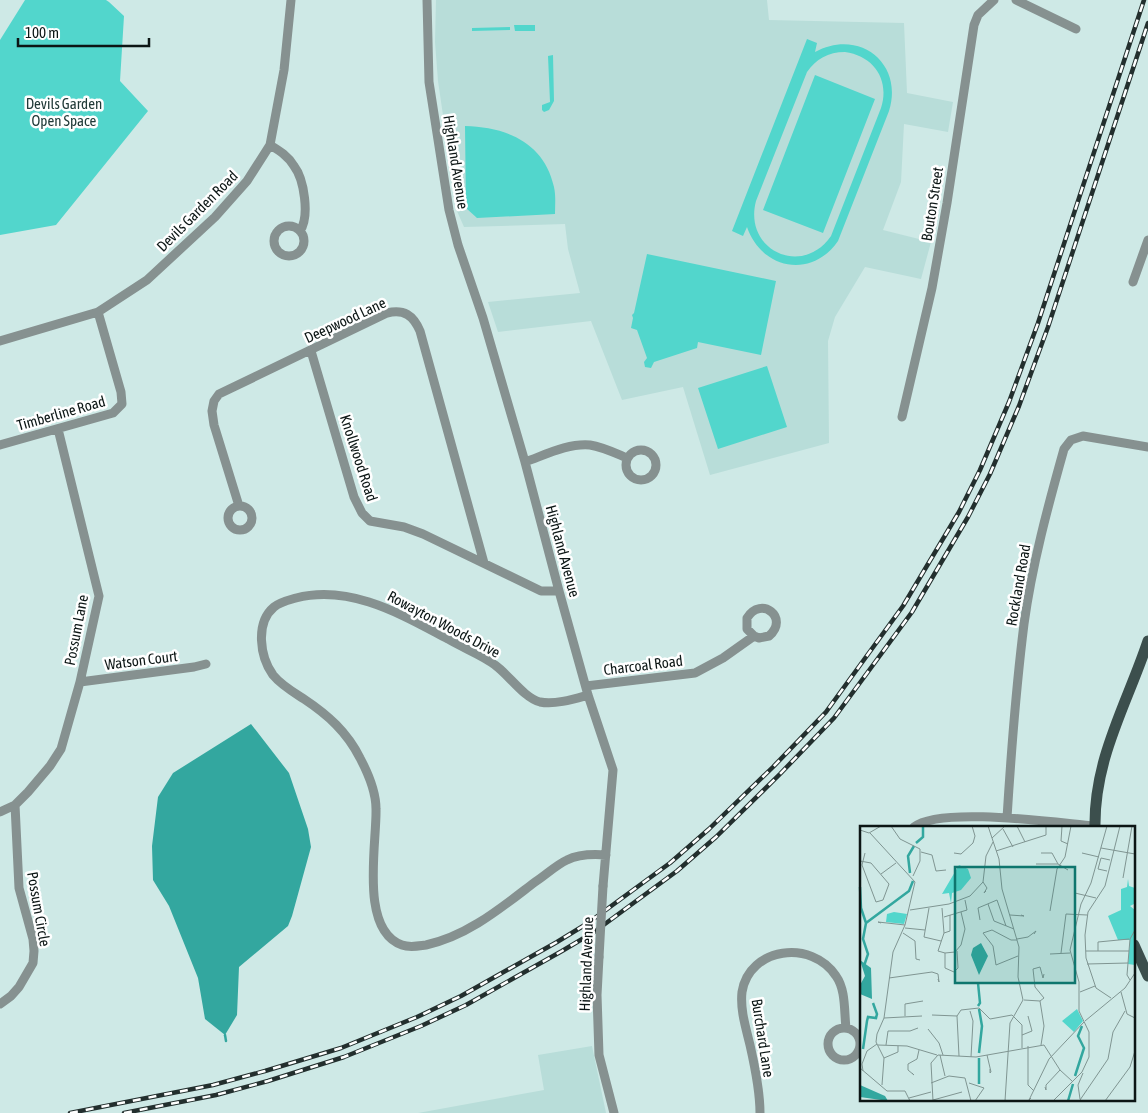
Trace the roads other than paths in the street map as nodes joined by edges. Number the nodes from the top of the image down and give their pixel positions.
1 (291, 0) edge
2 (427, 0) edge
3 (994, 0) edge
4 (1016, 0) edge
5 (1076, 30) dead end
6 (270, 145) junction
7 (300, 231) dead end
8 (1147, 246) edge
9 (1133, 282) dead end
10 (98, 312) junction
11 (0, 341) edge
12 (310, 351) junction
13 (902, 417) dead end
14 (58, 429) junction
15 (0, 445) edge
16 (1148, 447) edge
17 (627, 458) dead end
18 (525, 462) junction
19 (240, 506) dead end
20 (484, 563) junction
21 (559, 591) junction
22 (754, 636) dead end
23 (1148, 641) edge
24 (206, 664) dead end
25 (80, 682) junction
26 (587, 691) junction
27 (14, 805) junction
28 (0, 812) edge
29 (1007, 818) junction
30 (915, 826) edge
31 (1094, 826) edge
32 (606, 855) junction
33 (1136, 949) edge
34 (1148, 976) edge
35 (0, 1004) edge
36 (846, 1028) dead end
37 (614, 1113) edge
38 (760, 1113) edge

1 - 6 street, Devils Garden Road
2 - 18 street, Highland Avenue
3 - 13 street, Bouton Street
4 - 5 street
6 - 7 street
6 - 10 street, Devils Garden Road
8 - 9 street
10 - 11 street, Devils Garden Road
10 - 14 street, Timberline Road
12 - 19 street, Deepwood Lane
12 - 20 street, Knollwood Road
12 - 20 street, Deepwood Lane
14 - 15 street, Timberline Road
14 - 25 street, Possum Lane
16 - 29 street, Rockland Road
17 - 18 street
18 - 21 street, Highland Avenue
20 - 21 street, Knollwood Road
21 - 26 street, Highland Avenue
22 - 26 street, Charcoal Road
23 - 31 main road
24 - 25 street, Watson Court
25 - 27 street, Possum Lane
26 - 32 street, Highland Avenue
26 - 32 street, Rowayton Woods Drive
27 - 28 street, Possum Lane
27 - 35 street, Possum Circle
29 - 30 street
29 - 31 street
32 - 37 street, Highland Avenue, bridge
33 - 34 main road
36 - 38 street, Burchard Lane

